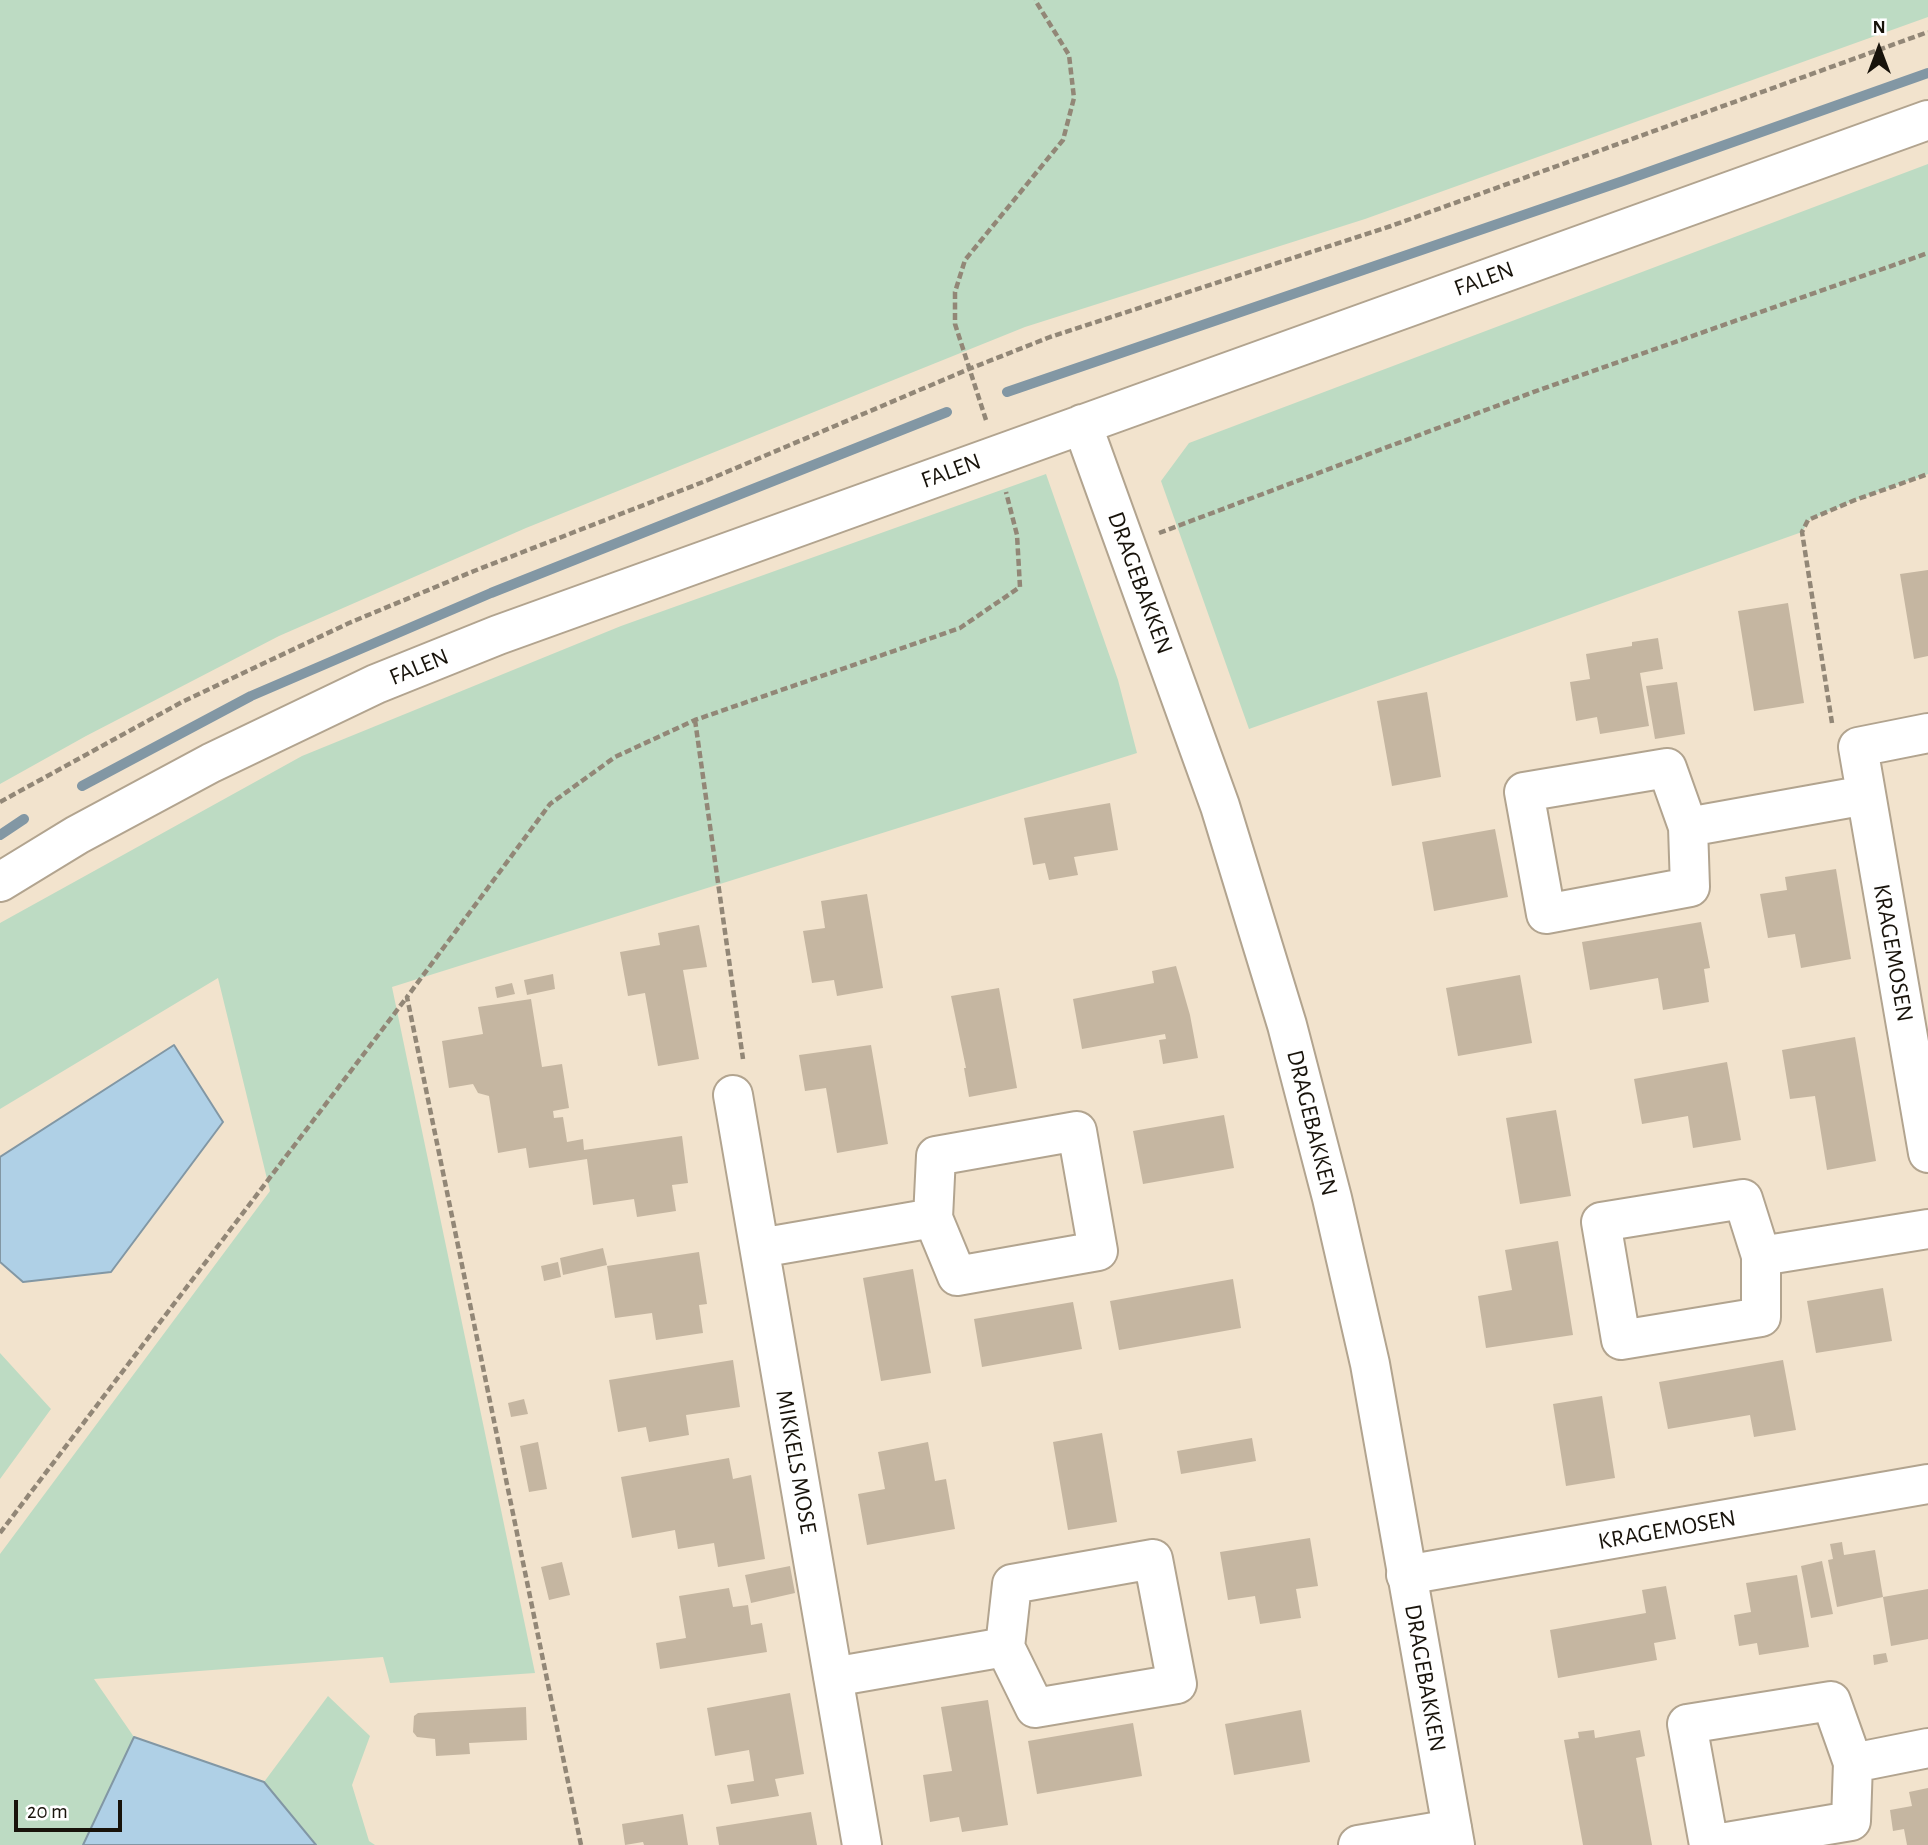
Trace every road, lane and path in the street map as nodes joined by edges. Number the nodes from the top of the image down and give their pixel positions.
1 (1035, 0) edge
2 (1928, 32) edge
3 (1928, 120) edge
4 (1928, 253) edge
5 (970, 369) junction
6 (1082, 424) junction
7 (997, 455) junction
8 (1928, 474) edge
9 (1127, 546) junction
10 (695, 720) junction
11 (1928, 733) edge
12 (1858, 747) junction
13 (1866, 795) junction
14 (0, 802) edge
15 (1688, 827) junction
16 (0, 882) edge
17 (407, 997) junction
18 (733, 1095) joint
19 (1928, 1153) edge
20 (933, 1218) junction
21 (1928, 1229) edge
22 (760, 1248) junction
23 (1761, 1256) junction
24 (1928, 1485) edge
25 (0, 1533) edge
26 (1406, 1575) junction
27 (1005, 1647) junction
28 (833, 1676) junction
29 (1928, 1748) edge
30 (1853, 1763) junction
31 (1454, 1837) edge
32 (581, 1845) edge
33 (862, 1845) edge
34 (1358, 1845) edge
35 (1709, 1845) edge

1 - 5 path
2 - 5 path
3 - 6 street, FALEN
4 - 9 path
5 - 7 path
5 - 14 path
6 - 7 street, FALEN
6 - 9 street, DRAGEBAKKEN
7 - 10 path
7 - 16 street, FALEN
8 - 12 path
9 - 26 street, DRAGEBAKKEN
10 - 17 path
10 - 18 path
11 - 12 street
12 - 13 street, KRAGEMOSEN
13 - 15 street
13 - 19 street, KRAGEMOSEN
15 - 15 street
17 - 25 path
17 - 32 path
18 - 22 street, MIKKELS MOSE
20 - 20 street
20 - 22 street
21 - 23 street
22 - 28 street, MIKKELS MOSE
23 - 23 street
24 - 26 street, KRAGEMOSEN
26 - 31 street, DRAGEBAKKEN
27 - 27 street
27 - 28 street
28 - 33 street, MIKKELS MOSE
29 - 30 street
30 - 35 street
30 - 35 street
31 - 34 street

